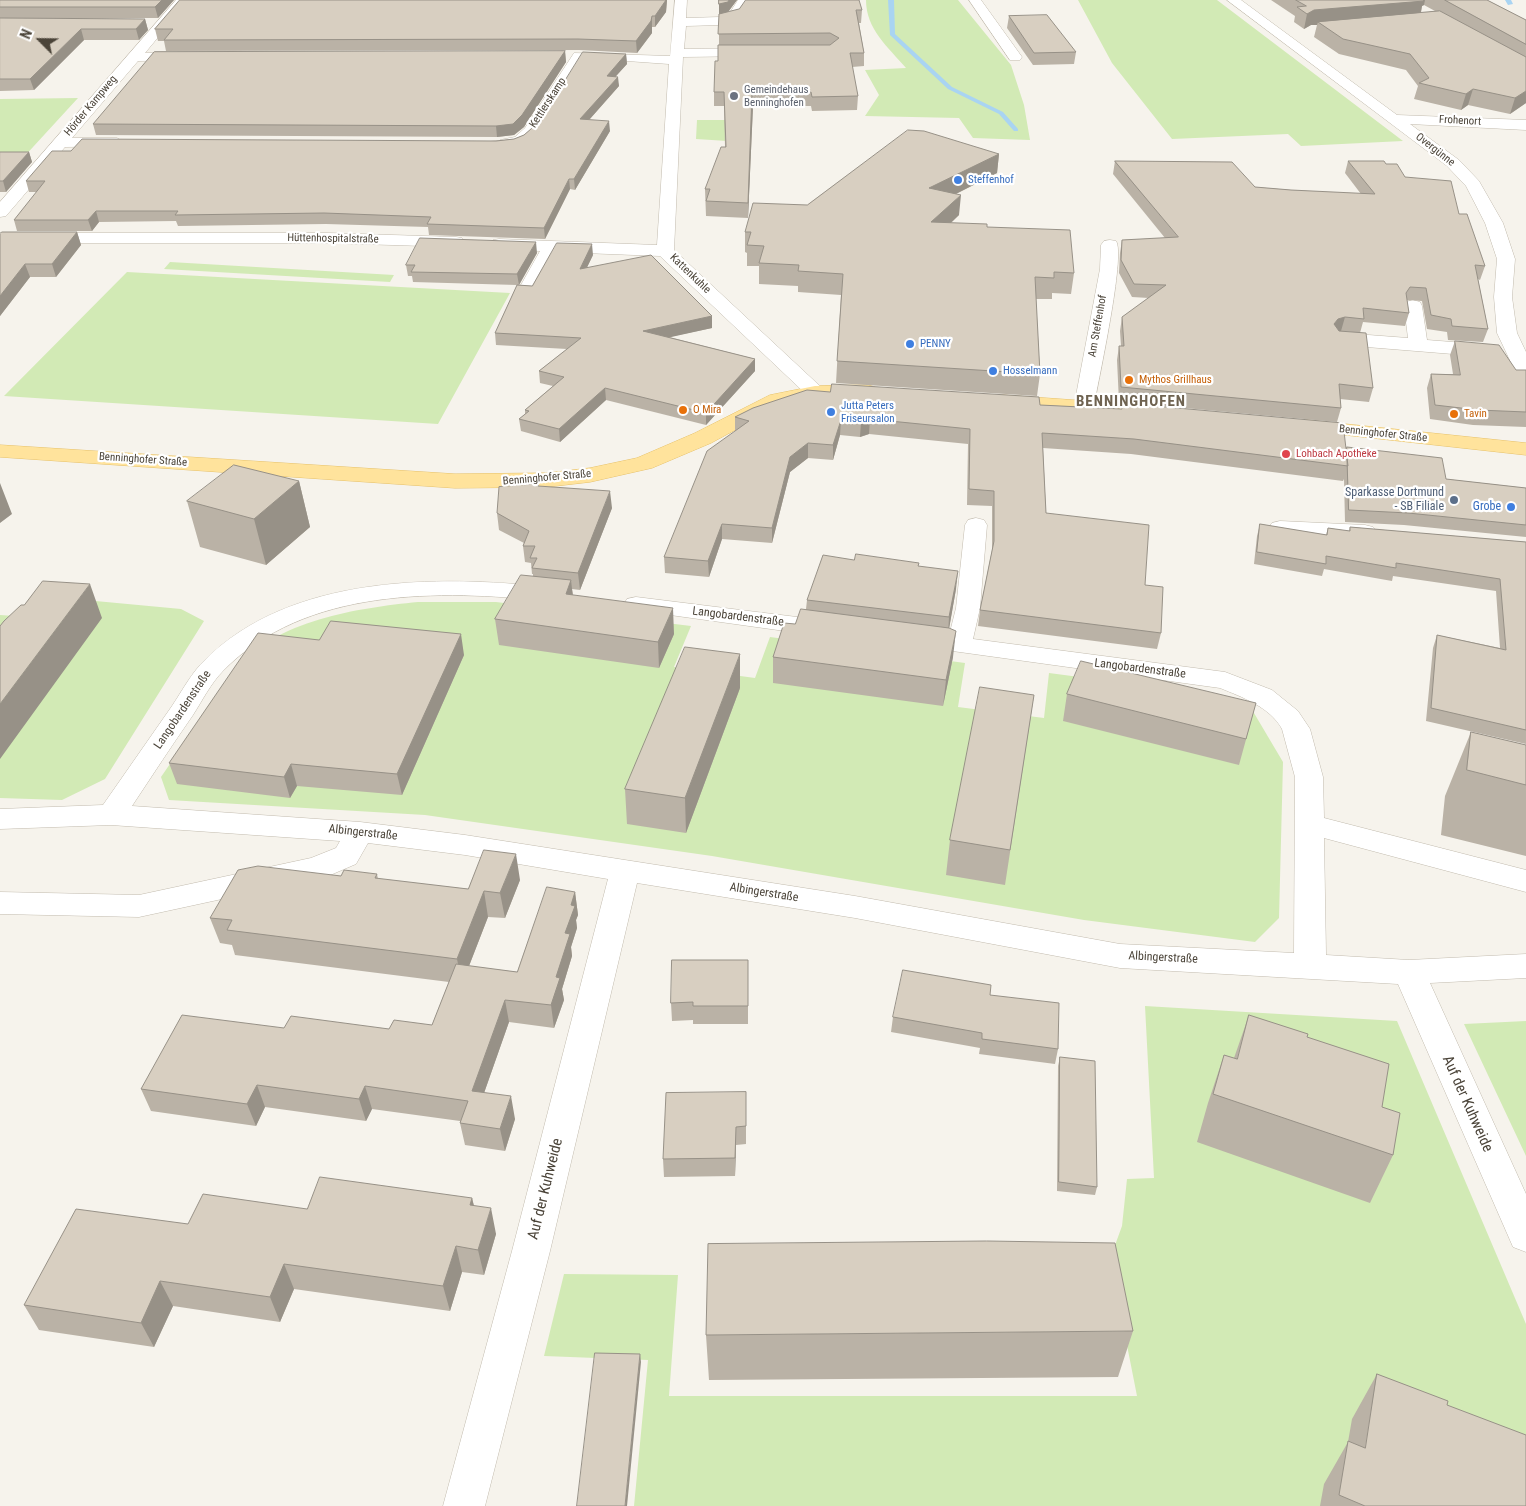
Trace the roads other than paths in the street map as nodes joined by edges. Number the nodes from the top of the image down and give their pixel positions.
1 (183, 0) edge
2 (681, 0) edge
3 (975, 0) edge
4 (1233, 0) edge
5 (742, 3) edge
6 (760, 6) edge
7 (679, 22) junction
8 (143, 24) edge
9 (162, 24) junction
10 (770, 52) edge
11 (560, 56) edge
12 (579, 56) junction
13 (676, 56) junction
14 (133, 57) junction
15 (203, 57) edge
16 (1015, 57) dead end
17 (1395, 119) junction
18 (1526, 125) edge
19 (61, 142) junction
20 (130, 143) edge
21 (487, 144) edge
22 (0, 212) edge
23 (0, 238) edge
24 (1110, 245) dead end
25 (552, 246) junction
26 (665, 251) junction
27 (526, 292) edge
28 (1413, 306) dead end
29 (1342, 339) edge
30 (1418, 345) junction
31 (1516, 353) junction
32 (1526, 373) edge
33 (815, 392) junction
34 (888, 392) edge
35 (987, 399) edge
36 (1084, 406) junction
37 (1180, 414) edge
38 (1286, 424) edge
39 (1526, 449) edge
40 (0, 451) edge
41 (976, 525) dead end
42 (1280, 528) edge
43 (1384, 533) edge
44 (575, 597) edge
45 (612, 601) edge
46 (848, 631) edge
47 (894, 637) edge
48 (959, 646) junction
49 (111, 815) junction
50 (0, 819) edge
51 (1309, 824) junction
52 (360, 832) junction
53 (625, 872) junction
54 (1526, 881) edge
55 (0, 902) edge
56 (1310, 966) junction
57 (1526, 966) edge
58 (1409, 972) junction
59 (1526, 1235) edge
60 (464, 1506) edge

1 - 9 street, Hörder Kampweg
2 - 7 street, Kattenkuhle
3 - 16 street
4 - 17 street, Overgünne
5 - 6 street
5 - 7 street
7 - 13 street, Kattenkuhle
8 - 9 street
9 - 14 street, Hörder Kampweg
10 - 13 street
11 - 12 street
12 - 13 street
12 - 21 street, Kettlerskamp
13 - 26 street, Kattenkuhle
14 - 15 street
14 - 19 street, Hörder Kampweg
17 - 18 street, Frohenort
17 - 31 street, Overgünne
19 - 20 street
19 - 22 street, Hörder Kampweg
23 - 25 street, Hüttenhospitalstraße
24 - 36 street, Am Steffenhof
25 - 26 street, Hüttenhospitalstraße
25 - 27 street
26 - 33 street, Kattenkuhle
28 - 30 street
29 - 30 street
30 - 31 street
31 - 32 street, Overgünne
33 - 34 main road, Benninghofer Straße
33 - 40 main road, Benninghofer Straße
35 - 36 main road
36 - 37 main road
38 - 39 main road, Benninghofer Straße
41 - 48 street
42 - 43 street
44 - 49 street, Langobardenstraße
45 - 46 street, Langobardenstraße
47 - 48 street, Langobardenstraße
48 - 51 street, Langobardenstraße
49 - 50 street, Albingerstraße
49 - 52 street, Albingerstraße
51 - 54 street
51 - 56 street, Langobardenstraße
52 - 53 street, Albingerstraße
52 - 55 street
53 - 56 street, Albingerstraße
53 - 60 street, Auf der Kuhweide
56 - 58 street, Albingerstraße
57 - 58 street, Albingerstraße
58 - 59 street, Auf der Kuhweide

